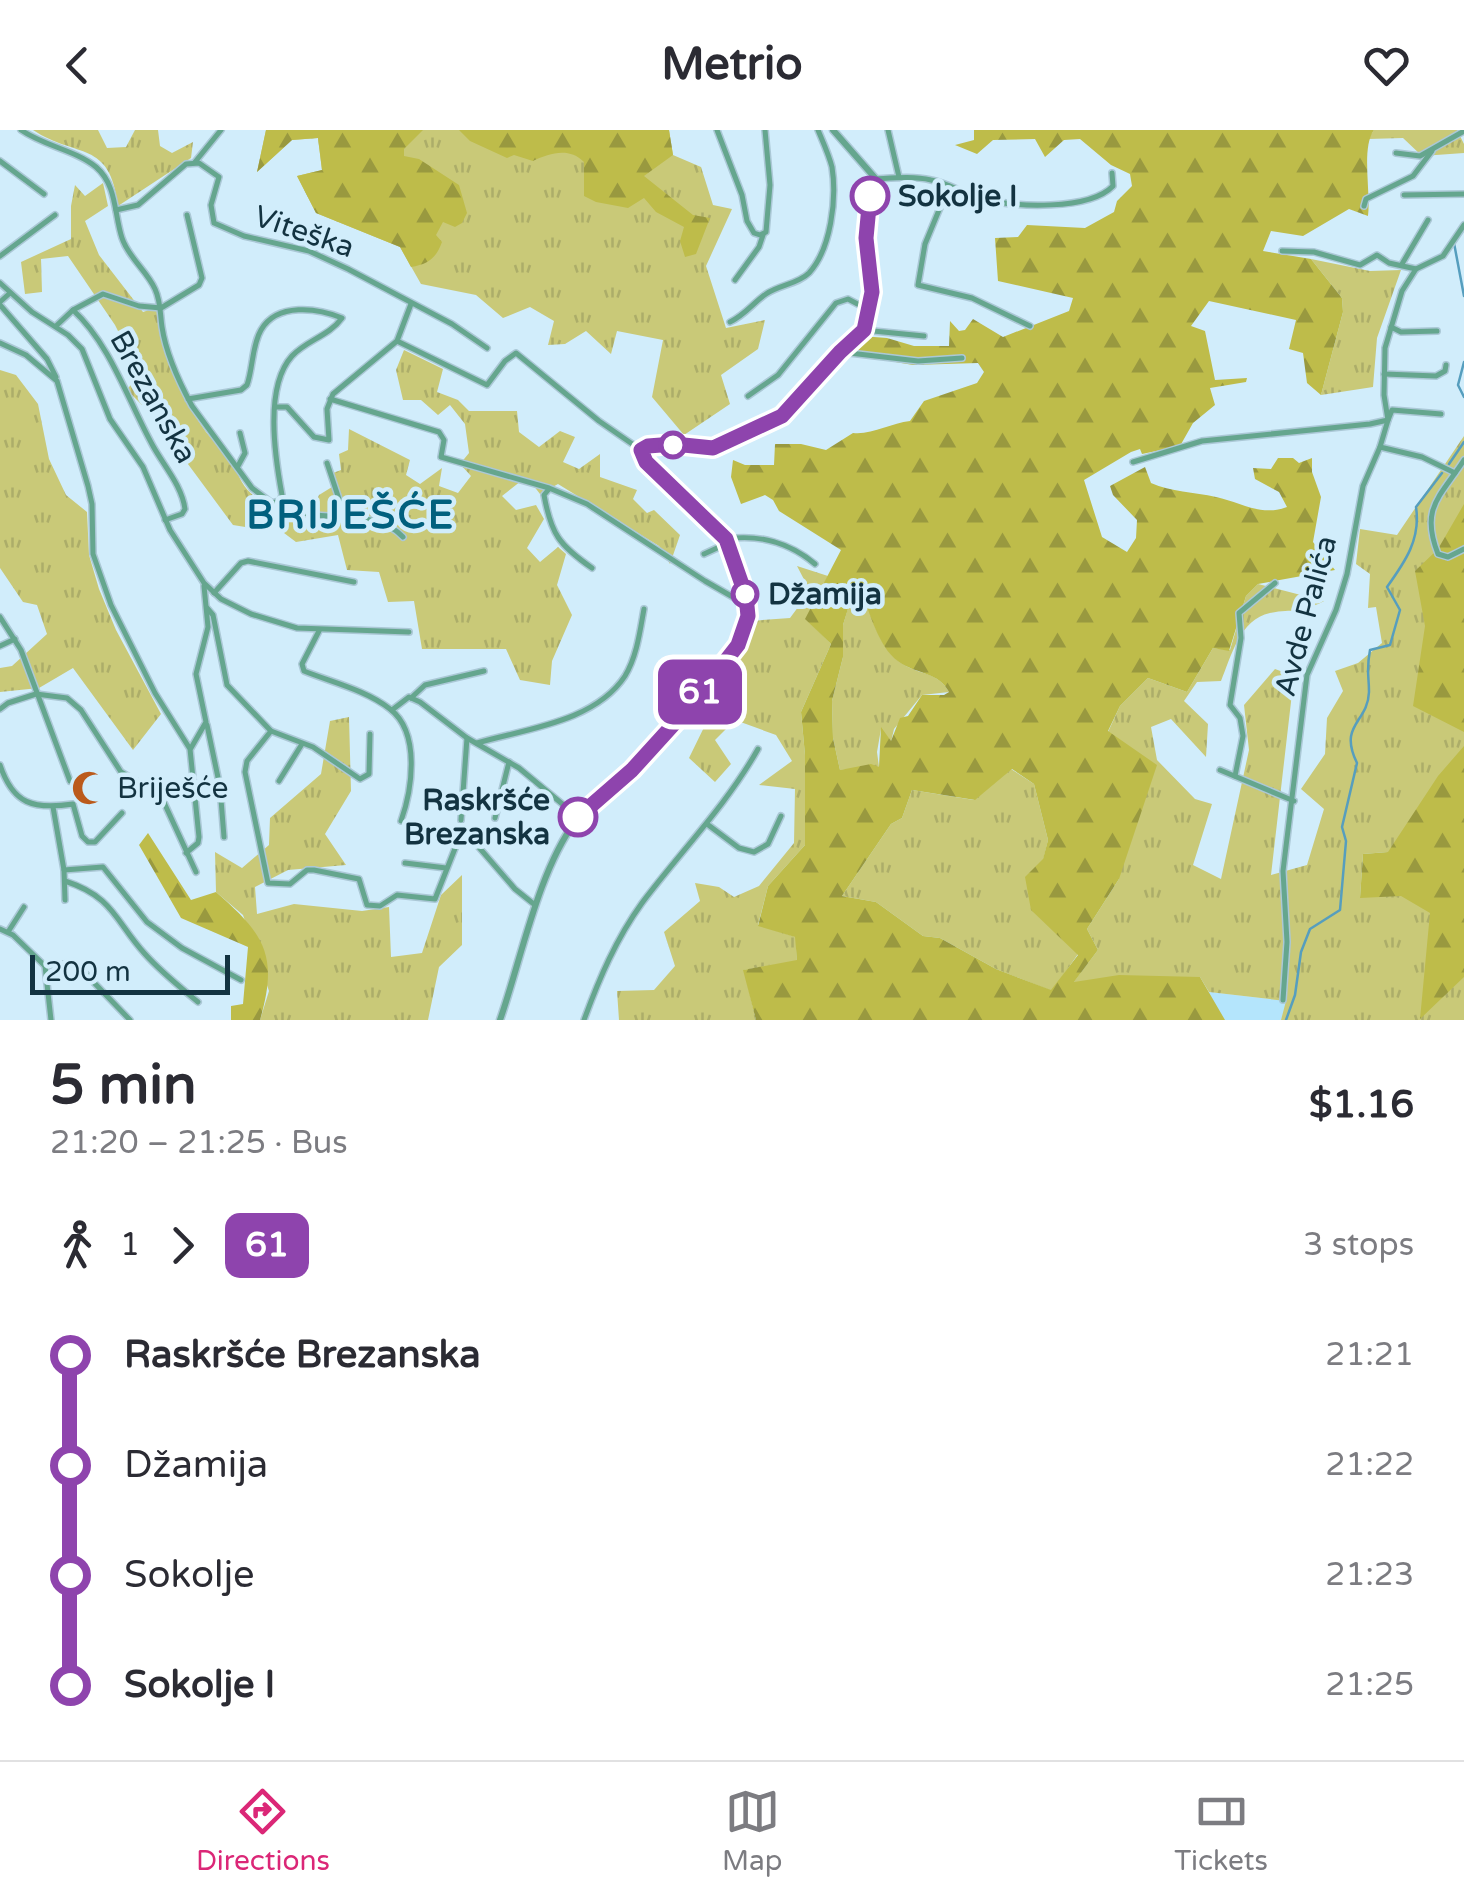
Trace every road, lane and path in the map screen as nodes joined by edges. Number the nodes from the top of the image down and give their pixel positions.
1 (21, 130) edge
2 (222, 130) edge
3 (717, 130) edge
4 (765, 130) edge
5 (818, 130) edge
6 (833, 130) edge
7 (888, 130) edge
8 (1464, 131) edge
9 (1432, 150) junction
10 (1396, 153) dead end
11 (0, 160) edge
12 (194, 162) junction
13 (1112, 173) dead end
14 (898, 178) junction
15 (876, 179) junction
16 (949, 186) junction
17 (44, 194) dead end
18 (1464, 194) edge
19 (1404, 195) dead end
20 (1364, 206) dead end
21 (116, 210) junction
22 (187, 215) dead end
23 (55, 216) dead end
24 (1428, 220) dead end
25 (1463, 231) edge
26 (763, 235) junction
27 (0, 242) edge
28 (8, 250) junction
29 (1282, 250) dead end
30 (0, 256) edge
31 (1402, 264) junction
32 (1416, 269) junction
33 (735, 280) dead end
34 (0, 284) edge
35 (10, 292) junction
36 (0, 304) edge
37 (412, 304) junction
38 (161, 308) junction
39 (72, 310) junction
40 (870, 311) junction
41 (730, 322) dead end
42 (56, 326) junction
43 (1030, 326) dead end
44 (1391, 326) junction
45 (864, 330) junction
46 (1437, 331) dead end
47 (924, 336) dead end
48 (397, 341) junction
49 (0, 343) edge
50 (486, 348) dead end
51 (840, 352) junction
52 (962, 358) dead end
53 (1446, 365) dead end
54 (1384, 374) junction
55 (57, 380) junction
56 (748, 396) dead end
57 (188, 399) junction
58 (330, 399) junction
59 (275, 407) junction
60 (1441, 414) dead end
61 (1388, 420) junction
62 (240, 433) dead end
63 (1380, 447) junction
64 (641, 450) junction
65 (1464, 460) edge
66 (1134, 462) dead end
67 (327, 463) dead end
68 (238, 466) junction
69 (1455, 473) junction
70 (552, 489) junction
71 (278, 503) junction
72 (345, 517) junction
73 (165, 520) junction
74 (402, 536) dead end
75 (727, 541) junction
76 (1464, 549) edge
77 (704, 554) dead end
78 (815, 564) dead end
79 (592, 568) dead end
80 (354, 582) dead end
81 (204, 583) junction
82 (1274, 583) dead end
83 (214, 592) junction
84 (747, 605) junction
85 (208, 608) junction
86 (644, 608) dead end
87 (0, 617) edge
88 (319, 631) junction
89 (410, 632) dead end
90 (15, 639) junction
91 (0, 646) edge
92 (484, 670) dead end
93 (36, 694) junction
94 (411, 698) junction
95 (0, 709) edge
96 (392, 710) junction
97 (206, 722) junction
98 (271, 732) junction
99 (370, 734) dead end
100 (467, 738) junction
101 (302, 744) junction
102 (477, 744) junction
103 (190, 749) junction
104 (758, 750) dead end
105 (509, 762) junction
106 (0, 764) edge
107 (1220, 770) dead end
108 (1235, 776) junction
109 (70, 781) dead end
110 (279, 781) dead end
111 (7, 787) junction
112 (0, 796) edge
113 (1294, 801) junction
114 (52, 807) junction
115 (122, 812) dead end
116 (782, 816) dead end
117 (578, 817) junction
118 (495, 818) dead end
119 (462, 820) dead end
120 (401, 821) dead end
121 (708, 824) junction
122 (224, 837) dead end
123 (186, 853) junction
124 (406, 862) dead end
125 (446, 868) junction
126 (64, 870) junction
127 (196, 872) dead end
128 (65, 881) junction
129 (66, 900) dead end
130 (24, 907) dead end
131 (537, 908) junction
132 (0, 928) edge
133 (8, 932) junction
134 (45, 966) junction
135 (240, 980) dead end
136 (1284, 1000) dead end
137 (198, 1002) dead end
138 (52, 1020) edge
139 (130, 1020) edge
140 (500, 1020) edge
141 (584, 1020) edge

1 - 21 street
2 - 12 street
3 - 26 street
4 - 26 street
5 - 41 street
6 - 15 street
7 - 14 street
8 - 9 street
9 - 10 street
9 - 20 street
11 - 17 street
12 - 21 street
12 - 37 street, Viteška
13 - 16 street
14 - 15 street
14 - 16 street
15 - 40 street
16 - 43 street
18 - 19 street
21 - 38 street
22 - 38 street
23 - 28 street
24 - 31 street
25 - 32 street, Avde Palića
26 - 33 street
27 - 28 street
28 - 30 street
29 - 31 street
31 - 32 street
32 - 44 street, Avde Palića
34 - 35 street, Brezanska
35 - 36 street
35 - 42 street, Brezanska
36 - 55 street
37 - 48 street
37 - 50 street, Viteška
38 - 39 street
38 - 57 street
39 - 42 street, Brezanska
39 - 73 street, Brezanska
40 - 45 street
40 - 56 street
42 - 73 street, Brezanska
44 - 46 street
44 - 54 street, Avde Palića
45 - 47 street
45 - 51 street
48 - 58 street
48 - 64 street
49 - 55 street
51 - 52 street
51 - 64 street
53 - 54 street
54 - 61 street, Avde Palića
55 - 103 street
57 - 59 street
57 - 68 street
58 - 59 street
58 - 70 street
59 - 71 street
60 - 61 street
61 - 63 street, Avde Palića
61 - 66 street
62 - 68 street
63 - 69 street
63 - 113 street, Avde Palića
64 - 75 street
65 - 69 street
67 - 72 street
68 - 71 street
69 - 76 street
70 - 79 street
70 - 84 street
71 - 72 street
72 - 74 street
73 - 81 street, Brezanska
75 - 77 street
75 - 78 street
75 - 84 street
80 - 83 street
81 - 83 street, Brezanska
81 - 85 street
82 - 108 street, Avde Palića
83 - 88 street, Brezanska
84 - 117 street
85 - 97 street
85 - 98 street
86 - 102 street
87 - 90 street
88 - 89 street, Brezanska
88 - 96 street
90 - 91 street
90 - 93 street
92 - 94 street
93 - 95 street
93 - 109 street
93 - 123 street
94 - 96 street
94 - 100 street
96 - 120 street
97 - 103 street
97 - 122 street
98 - 101 street
98 - 125 street
99 - 101 street
100 - 102 street
100 - 119 street
101 - 110 street
102 - 105 street
103 - 123 street
104 - 121 street
105 - 117 street
105 - 118 street
106 - 111 street
107 - 108 street
108 - 113 street
111 - 112 street
111 - 114 street
113 - 136 street, Avde Palića
114 - 115 street
114 - 126 street
116 - 121 street
117 - 131 street
121 - 141 street
123 - 127 street
124 - 125 street
125 - 131 street
126 - 128 street
126 - 135 street
128 - 129 street
128 - 137 street
130 - 133 street
131 - 140 street
132 - 133 street
133 - 134 street
134 - 138 street
134 - 139 street

